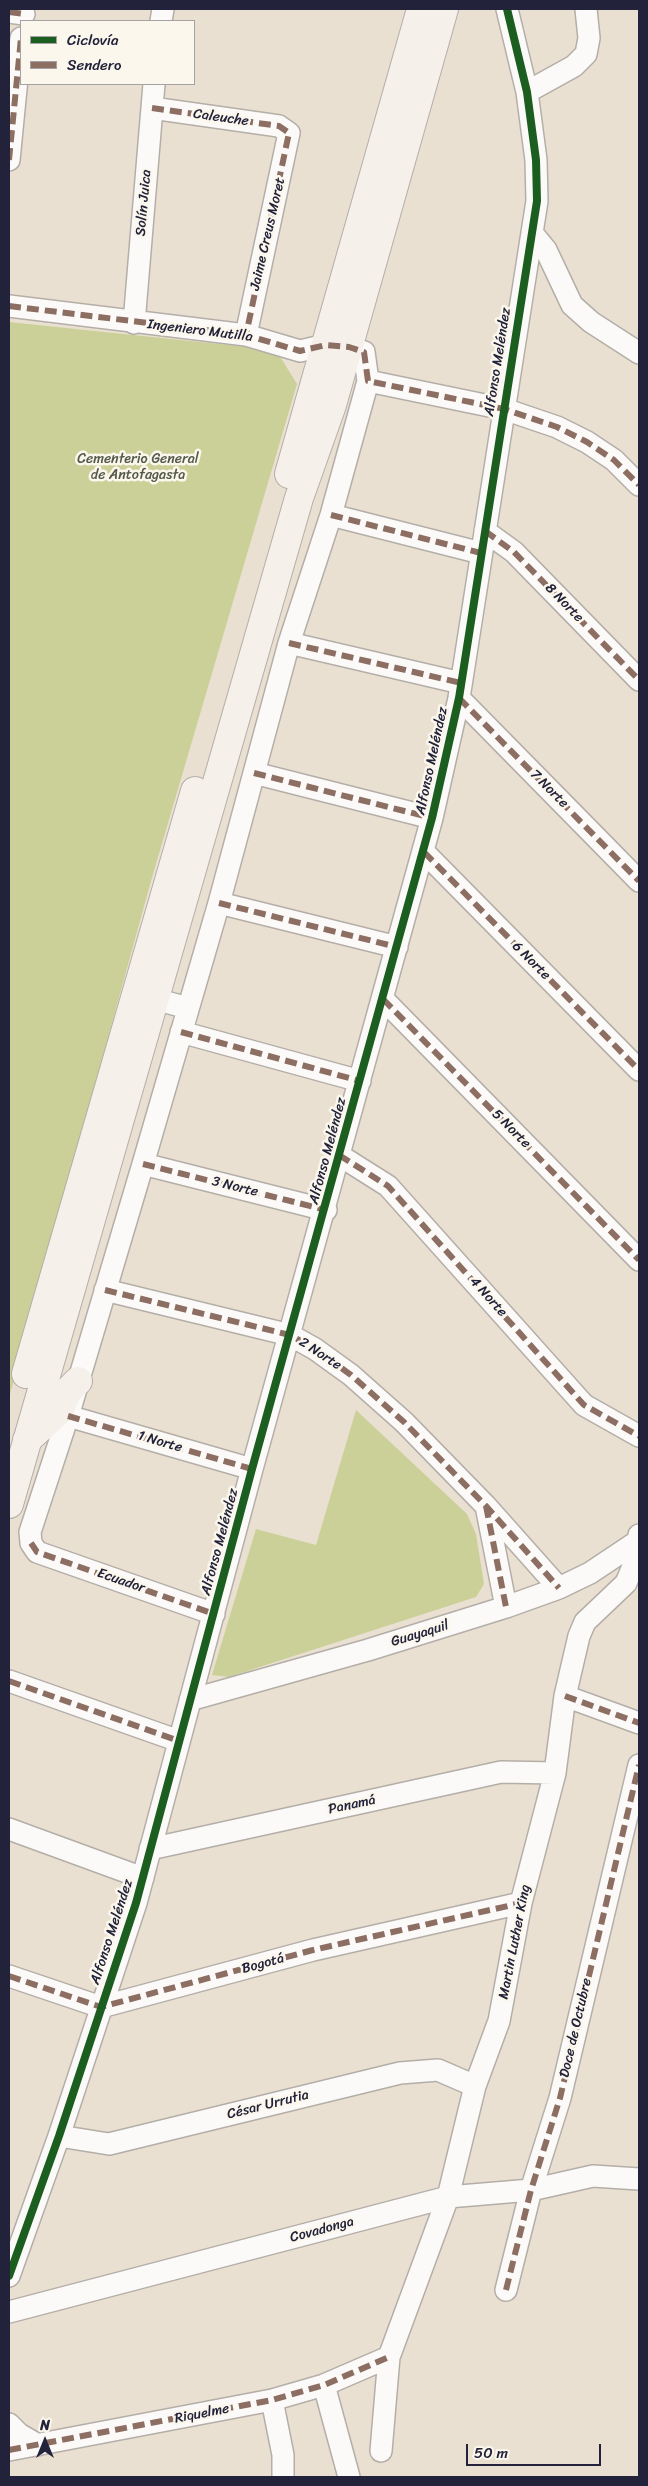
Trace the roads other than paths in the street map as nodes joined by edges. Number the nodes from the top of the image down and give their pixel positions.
1 (421, 9) edge
2 (444, 9) edge
3 (507, 9) edge
4 (586, 9) edge
5 (20, 48) edge
6 (154, 85) edge
7 (527, 92) junction
8 (152, 108) junction
9 (289, 133) joint
10 (9, 152) edge
11 (9, 160) edge
12 (532, 233) junction
13 (9, 306) edge
14 (134, 323) junction
15 (246, 335) junction
16 (337, 346) junction
17 (639, 353) edge
18 (368, 381) junction
19 (504, 409) junction
20 (639, 485) edge
21 (331, 515) junction
22 (484, 531) junction
23 (481, 553) junction
24 (289, 643) junction
25 (639, 680) edge
26 (460, 691) junction
27 (254, 773) junction
28 (432, 818) junction
29 (424, 852) junction
30 (639, 880) edge
31 (218, 903) junction
32 (397, 947) junction
33 (145, 996) junction
34 (383, 999) junction
35 (188, 1008) junction
36 (182, 1032) junction
37 (639, 1070) edge
38 (360, 1082) junction
39 (340, 1155) junction
40 (143, 1164) junction
41 (326, 1210) junction
42 (639, 1260) edge
43 (105, 1290) junction
44 (290, 1335) junction
45 (78, 1381) junction
46 (68, 1416) junction
47 (639, 1436) edge
48 (18, 1438) edge
49 (252, 1469) junction
50 (9, 1504) edge
51 (486, 1506) junction
52 (639, 1538) edge
53 (559, 1588) junction
54 (506, 1607) junction
55 (214, 1614) junction
56 (9, 1681) edge
57 (565, 1696) junction
58 (190, 1700) junction
59 (639, 1723) edge
60 (179, 1740) junction
61 (639, 1765) edge
62 (555, 1773) junction
63 (9, 1829) edge
64 (150, 1849) junction
65 (142, 1878) junction
66 (521, 1903) junction
67 (9, 1976) edge
68 (101, 2007) junction
69 (475, 2086) junction
70 (59, 2136) junction
71 (639, 2179) edge
72 (531, 2190) junction
73 (448, 2197) junction
74 (9, 2276) edge
75 (506, 2290) dead end
76 (9, 2312) edge
77 (389, 2357) junction
78 (324, 2385) junction
79 (272, 2400) junction
80 (9, 2424) edge
81 (38, 2444) junction
82 (9, 2450) edge
83 (381, 2450) dead end
84 (283, 2477) edge
85 (349, 2477) edge

1 - 16 main road
2 - 16 main road
3 - 7 street, Alfonso Meléndez
4 - 7 street
5 - 10 street
6 - 8 street, Solín Juica
7 - 12 street, Alfonso Meléndez
8 - 9 street, Caleuche
8 - 14 street, Solín Juica
9 - 15 street, Jaime Creus Moret
10 - 11 street
12 - 17 street
12 - 19 street, Alfonso Meléndez
13 - 14 street, Ingeniero Mutilla
14 - 15 street, Ingeniero Mutilla
15 - 16 street, Ingeniero Mutilla
16 - 18 street
16 - 33 main road
18 - 19 street
18 - 21 street
19 - 20 street
19 - 22 street, Alfonso Meléndez
21 - 23 street
21 - 24 street
22 - 23 street, Alfonso Meléndez
22 - 25 street, 8 Norte
23 - 26 street, Alfonso Meléndez
24 - 26 street
24 - 27 street
26 - 28 street, Alfonso Meléndez
26 - 30 street, 7 Norte
27 - 28 street
27 - 31 street
28 - 29 street, Alfonso Meléndez
29 - 32 street, Alfonso Meléndez
29 - 37 street, 6 Norte
31 - 32 street
31 - 35 street
32 - 34 street, Alfonso Meléndez
33 - 35 street
33 - 48 main road
34 - 38 street, Alfonso Meléndez
34 - 42 street, 5 Norte
35 - 36 street
36 - 38 street
36 - 40 street
38 - 39 street, Alfonso Meléndez
39 - 41 street, Alfonso Meléndez
39 - 47 street, 4 Norte
40 - 41 street, 3 Norte
40 - 43 street
41 - 44 street, Alfonso Meléndez
43 - 44 street, 2 Norte
43 - 45 street
44 - 49 street, Alfonso Meléndez
44 - 51 street, 2 Norte
45 - 46 street
45 - 48 main road
46 - 49 street, 1 Norte
46 - 55 street, Ecuador
48 - 50 main road
49 - 55 street, Alfonso Meléndez
51 - 53 street, 2 Norte
51 - 54 street
52 - 53 street, Guayaquil
52 - 57 street, Martin Luther King
53 - 54 street, Guayaquil
54 - 58 street, Guayaquil
55 - 58 street, Alfonso Meléndez
56 - 60 street
57 - 59 street
57 - 62 street, Martin Luther King
58 - 60 street, Alfonso Meléndez
60 - 64 street, Alfonso Meléndez
61 - 72 street, Doce de Octubre
62 - 64 street, Panamá
62 - 66 street, Martin Luther King
63 - 65 street
64 - 65 street, Alfonso Meléndez
65 - 68 street, Alfonso Meléndez
66 - 68 street, Bogotá
66 - 69 street, Martin Luther King
67 - 68 street
68 - 70 street, Alfonso Meléndez
69 - 70 street, César Urrutia
69 - 73 street, Martin Luther King
70 - 74 street, Alfonso Meléndez
71 - 72 street, Covadonga
72 - 73 street, Covadonga
72 - 75 street, Doce de Octubre
73 - 76 street, Covadonga
73 - 77 street, Martin Luther King
77 - 78 street, Riquelme
77 - 83 street, Martin Luther King
78 - 79 street, Riquelme
78 - 85 street
79 - 81 street, Riquelme
79 - 84 street
80 - 81 street
81 - 82 street, Riquelme

